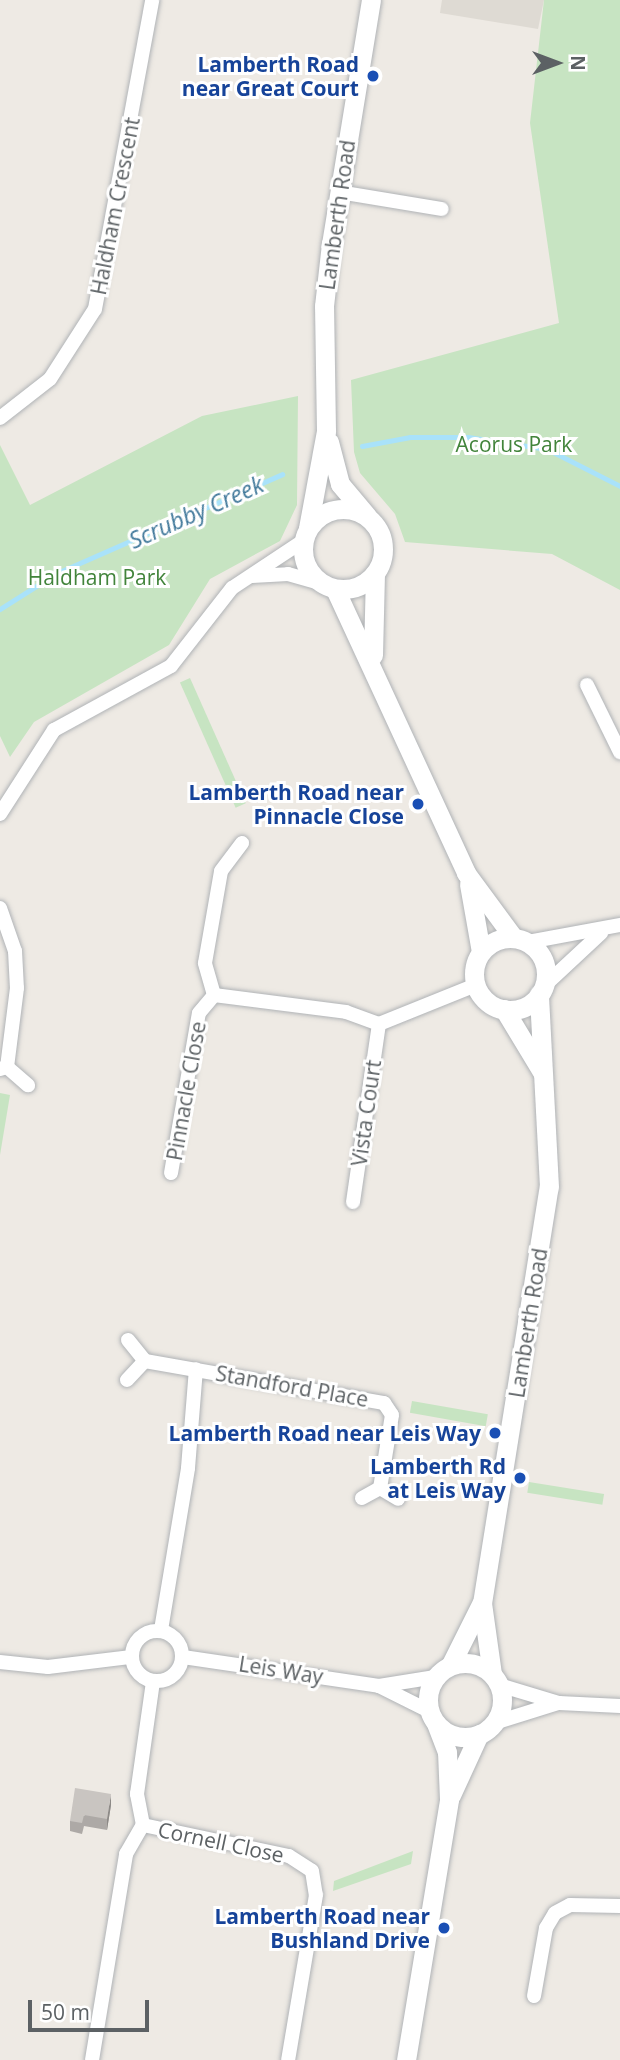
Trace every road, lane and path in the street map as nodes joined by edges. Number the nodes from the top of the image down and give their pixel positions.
1 (152, 0) edge
2 (372, 0) edge
3 (340, 192) junction
4 (442, 209) dead end
5 (0, 418) edge
6 (326, 431) junction
7 (369, 519) junction
8 (306, 535) junction
9 (375, 573) junction
10 (251, 576) junction
11 (328, 586) junction
12 (374, 666) junction
13 (587, 685) dead end
14 (620, 752) edge
15 (0, 814) edge
16 (242, 843) dead end
17 (466, 873) junction
18 (0, 908) edge
19 (620, 925) edge
20 (602, 932) junction
21 (521, 940) junction
22 (481, 952) junction
23 (476, 985) junction
24 (542, 990) junction
25 (214, 995) junction
26 (504, 1009) junction
27 (379, 1024) junction
28 (4, 1068) edge
29 (547, 1082) junction
30 (28, 1085) dead end
31 (171, 1173) dead end
32 (353, 1202) dead end
33 (128, 1340) dead end
34 (145, 1361) junction
35 (196, 1369) junction
36 (127, 1380) dead end
37 (380, 1488) junction
38 (362, 1498) dead end
39 (398, 1499) dead end
40 (482, 1603) junction
41 (161, 1630) junction
42 (131, 1657) junction
43 (183, 1657) junction
44 (0, 1662) edge
45 (451, 1664) junction
46 (435, 1676) junction
47 (496, 1679) junction
48 (153, 1681) junction
49 (379, 1686) junction
50 (559, 1703) junction
51 (620, 1706) edge
52 (433, 1717) junction
53 (486, 1729) junction
54 (449, 1799) junction
55 (143, 1825) junction
56 (620, 1906) edge
57 (534, 1996) dead end
58 (92, 2060) edge
59 (288, 2060) edge
60 (406, 2060) edge

1 - 5 street, Haldham Crescent
2 - 3 street, Lamberth Road
3 - 4 street
3 - 6 street, Lamberth Road
6 - 7 street, Lamberth Road
6 - 8 street, Lamberth Road
7 - 8 street
7 - 9 street, Lamberth Road
8 - 10 street
8 - 11 street, Lamberth Road
9 - 11 street
9 - 12 street, Lamberth Road
10 - 11 street
10 - 15 street
11 - 12 street, Lamberth Road
12 - 17 street, Lamberth Road
13 - 14 street
16 - 25 street
17 - 21 street, Lamberth Road
17 - 22 street, Lamberth Road
18 - 28 street
19 - 20 street
20 - 21 street
20 - 24 street
21 - 22 street
21 - 24 street, Lamberth Road
22 - 23 street, Lamberth Road
23 - 26 street, Lamberth Road
23 - 27 street
24 - 26 street
24 - 29 street, Lamberth Road
25 - 27 street, Pinnacle Close
25 - 31 street, Pinnacle Close
26 - 29 street, Lamberth Road
27 - 32 street, Vista Court
28 - 30 street
29 - 40 street, Lamberth Road
33 - 34 street
34 - 35 street, Standford Place
34 - 36 street
35 - 37 street, Standford Place
35 - 41 street, Standford Place
37 - 38 street
37 - 39 street
40 - 45 street, Lamberth Road
40 - 47 street, Lamberth Road
41 - 42 street
41 - 43 street
42 - 44 street
42 - 48 street
43 - 48 street
43 - 49 street, Leis Way
45 - 46 street, Lamberth Road
45 - 47 street
46 - 49 street, Leis Way
46 - 52 street, Lamberth Road
47 - 50 street
47 - 53 street, Lamberth Road
48 - 55 street
49 - 52 street, Leis Way
50 - 51 street
50 - 53 street
52 - 53 street
52 - 54 street, Lamberth Road
53 - 54 street, Lamberth Road
54 - 60 street, Lamberth Road
55 - 58 street
55 - 59 street, Cornell Close
56 - 57 street

